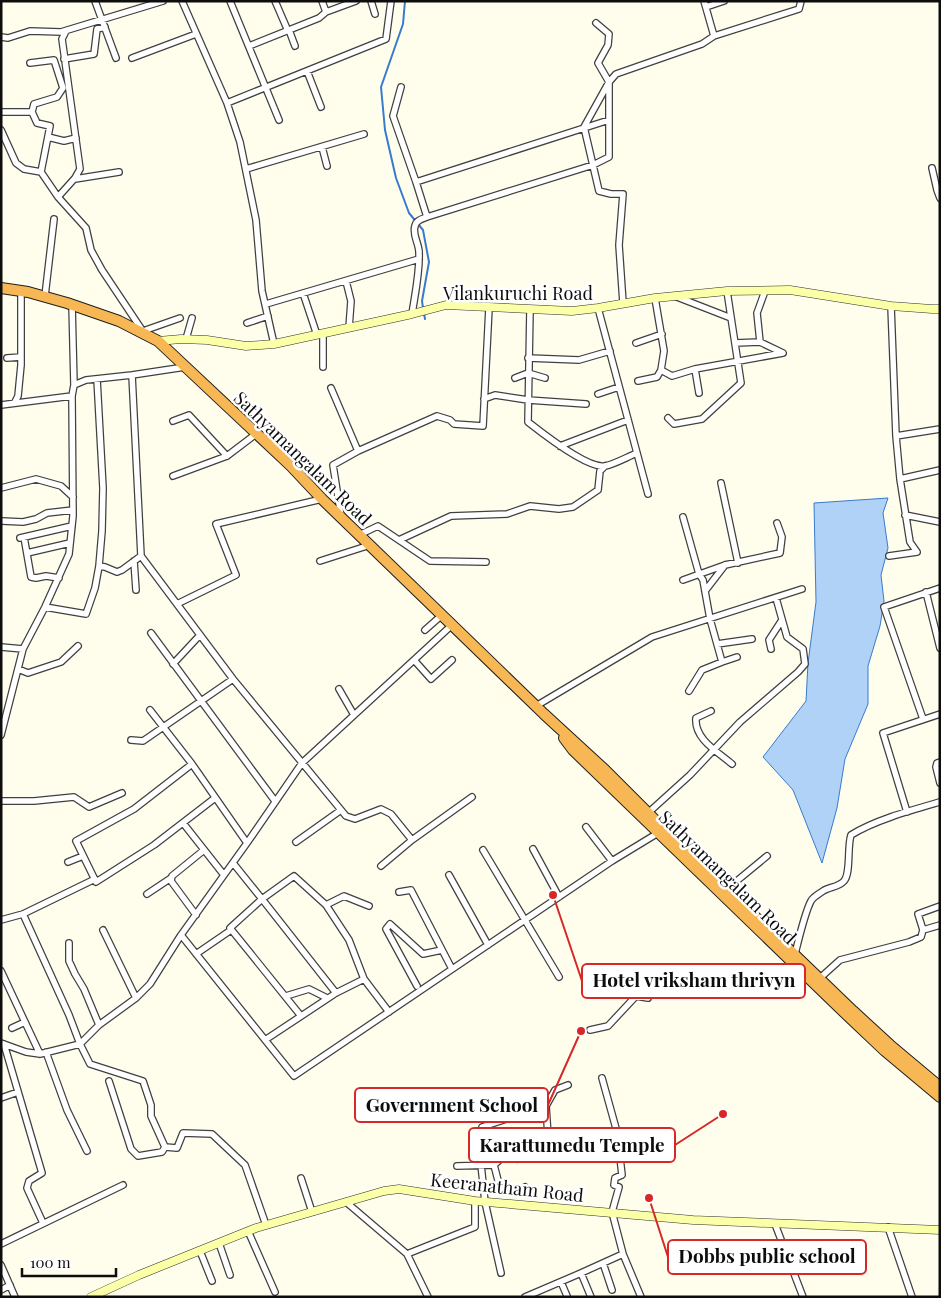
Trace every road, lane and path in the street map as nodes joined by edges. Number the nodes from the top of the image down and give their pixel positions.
1 (95, 1) edge
2 (163, 1) edge
3 (182, 1) edge
4 (230, 1) edge
5 (275, 1) edge
6 (322, 1) edge
7 (356, 1) edge
8 (370, 1) edge
9 (391, 1) edge
10 (724, 1) edge
11 (801, 1) edge
12 (705, 4) edge
13 (326, 12) junction
14 (375, 14) dead end
15 (102, 20) junction
16 (596, 23) dead end
17 (105, 27) junction
18 (66, 30) junction
19 (289, 30) junction
20 (196, 34) junction
21 (714, 36) junction
22 (1, 37) edge
23 (249, 46) junction
24 (295, 46) dead end
25 (116, 58) dead end
26 (132, 58) dead end
27 (64, 59) junction
28 (30, 63) dead end
29 (306, 71) junction
30 (609, 82) junction
31 (401, 87) dead end
32 (265, 88) junction
33 (227, 103) junction
34 (321, 107) dead end
35 (1, 112) edge
36 (32, 112) junction
37 (279, 120) dead end
38 (609, 120) junction
39 (584, 127) junction
40 (1, 130) edge
41 (364, 134) dead end
42 (48, 137) junction
43 (76, 138) junction
44 (322, 147) junction
45 (593, 165) junction
46 (327, 166) dead end
47 (932, 168) dead end
48 (246, 169) junction
49 (40, 172) junction
50 (119, 172) dead end
51 (75, 179) junction
52 (416, 182) junction
53 (58, 197) junction
54 (940, 198) edge
55 (427, 217) junction
56 (54, 219) dead end
57 (419, 259) junction
58 (346, 281) junction
59 (1, 288) edge
60 (22, 291) junction
61 (727, 291) junction
62 (765, 291) junction
63 (303, 293) junction
64 (45, 296) junction
65 (675, 296) junction
66 (656, 298) junction
67 (623, 303) junction
68 (72, 304) junction
69 (266, 304) junction
70 (891, 306) junction
71 (489, 308) junction
72 (598, 308) junction
73 (530, 309) junction
74 (940, 309) edge
75 (412, 314) junction
76 (268, 316) junction
77 (180, 318) dead end
78 (192, 318) dead end
79 (731, 318) junction
80 (247, 323) dead end
81 (349, 328) junction
82 (144, 333) junction
83 (320, 334) junction
84 (662, 334) junction
85 (186, 339) junction
86 (158, 341) junction
87 (760, 342) junction
88 (636, 343) dead end
89 (735, 343) junction
90 (274, 344) junction
91 (610, 351) junction
92 (21, 357) junction
93 (7, 358) dead end
94 (528, 358) junction
95 (738, 361) junction
96 (185, 367) junction
97 (323, 367) dead end
98 (694, 369) junction
99 (661, 370) junction
100 (528, 373) junction
101 (132, 375) junction
102 (515, 378) dead end
103 (545, 378) dead end
104 (97, 379) junction
105 (638, 381) dead end
106 (74, 385) junction
107 (619, 387) junction
108 (332, 388) dead end
109 (699, 393) dead end
110 (598, 394) dead end
111 (72, 396) junction
112 (484, 399) junction
113 (528, 400) junction
114 (15, 402) junction
115 (586, 404) dead end
116 (1, 405) edge
117 (668, 418) dead end
118 (628, 420) junction
119 (173, 421) dead end
120 (940, 429) edge
121 (256, 434) junction
122 (896, 436) junction
123 (560, 446) junction
124 (358, 451) junction
125 (637, 453) junction
126 (227, 456) junction
127 (605, 466) junction
128 (940, 470) edge
129 (173, 476) dead end
130 (900, 479) junction
131 (720, 483) dead end
132 (1, 488) edge
133 (648, 494) dead end
134 (73, 497) junction
135 (322, 498) junction
136 (73, 510) junction
137 (683, 516) dead end
138 (905, 516) junction
139 (341, 518) junction
140 (2, 520) edge
141 (777, 522) dead end
142 (940, 522) edge
143 (72, 526) junction
144 (359, 535) junction
145 (399, 540) junction
146 (70, 542) junction
147 (370, 545) junction
148 (27, 553) junction
149 (140, 556) junction
150 (889, 556) dead end
151 (134, 561) junction
152 (320, 561) dead end
153 (486, 562) dead end
154 (738, 563) junction
155 (725, 565) junction
156 (99, 566) junction
157 (699, 574) junction
158 (58, 578) junction
159 (683, 580) dead end
160 (940, 588) edge
161 (802, 589) dead end
162 (136, 590) dead end
163 (705, 591) junction
164 (926, 592) junction
165 (776, 598) junction
166 (177, 604) junction
167 (45, 607) junction
168 (442, 615) junction
169 (710, 618) junction
170 (782, 620) junction
171 (452, 624) junction
172 (425, 630) dead end
173 (150, 633) dead end
174 (200, 635) junction
175 (752, 639) dead end
176 (717, 644) junction
177 (78, 646) dead end
178 (1, 647) edge
179 (940, 648) edge
180 (23, 649) junction
181 (771, 649) dead end
182 (737, 658) dead end
183 (414, 660) junction
184 (452, 660) dead end
185 (722, 662) junction
186 (173, 664) junction
187 (18, 670) junction
188 (233, 679) junction
189 (339, 689) dead end
190 (689, 691) dead end
191 (200, 701) junction
192 (536, 706) junction
193 (150, 710) dead end
194 (711, 711) dead end
195 (4, 714) edge
196 (544, 714) junction
197 (940, 714) edge
198 (354, 716) junction
199 (923, 719) junction
200 (163, 726) junction
201 (1, 735) edge
202 (131, 740) dead end
203 (714, 749) junction
204 (940, 762) edge
205 (302, 763) junction
206 (192, 764) junction
207 (732, 764) dead end
208 (940, 783) edge
209 (122, 793) dead end
210 (472, 797) dead end
211 (215, 798) junction
212 (1, 801) edge
213 (275, 801) junction
214 (940, 802) edge
215 (341, 810) junction
216 (907, 812) junction
217 (648, 813) junction
218 (183, 823) junction
219 (586, 827) dead end
220 (658, 833) junction
221 (412, 840) junction
222 (296, 842) dead end
223 (247, 843) junction
224 (533, 849) dead end
225 (204, 850) junction
226 (483, 850) dead end
227 (83, 856) junction
228 (767, 856) dead end
229 (612, 861) junction
230 (68, 862) dead end
231 (233, 863) junction
232 (381, 866) dead end
233 (224, 875) junction
234 (449, 875) dead end
235 (171, 878) junction
236 (95, 879) junction
237 (727, 889) junction
238 (399, 892) dead end
239 (147, 894) dead end
240 (559, 897) junction
241 (262, 899) junction
242 (326, 906) junction
243 (369, 906) dead end
244 (940, 906) edge
245 (23, 914) junction
246 (196, 914) junction
247 (750, 915) junction
248 (1, 920) edge
249 (525, 920) junction
250 (940, 925) edge
251 (103, 930) dead end
252 (231, 930) junction
253 (923, 930) junction
254 (181, 935) junction
255 (69, 943) dead end
256 (488, 945) junction
257 (442, 950) junction
258 (196, 954) junction
259 (795, 954) junction
260 (452, 969) junction
261 (1, 971) edge
262 (559, 977) dead end
263 (820, 978) junction
264 (364, 979) junction
265 (417, 986) dead end
266 (336, 993) junction
267 (286, 996) junction
268 (136, 998) junction
269 (327, 998) junction
270 (648, 998) dead end
271 (388, 1012) junction
272 (301, 1016) junction
273 (25, 1022) junction
274 (99, 1025) junction
275 (12, 1028) dead end
276 (590, 1030) dead end
277 (265, 1040) junction
278 (3, 1043) edge
279 (80, 1044) junction
280 (43, 1053) junction
281 (602, 1078) dead end
282 (109, 1081) dead end
283 (568, 1085) dead end
284 (940, 1087) edge
285 (18, 1092) junction
286 (940, 1097) edge
287 (1, 1098) edge
288 (546, 1106) junction
289 (165, 1147) junction
290 (539, 1150) dead end
291 (87, 1151) dead end
292 (517, 1159) dead end
293 (481, 1165) junction
294 (494, 1165) junction
295 (457, 1166) dead end
296 (301, 1178) dead end
297 (123, 1185) dead end
298 (525, 1187) dead end
299 (346, 1202) junction
300 (474, 1202) junction
301 (485, 1202) junction
302 (312, 1212) junction
303 (612, 1212) junction
304 (43, 1223) junction
305 (775, 1224) junction
306 (266, 1225) junction
307 (888, 1227) junction
308 (940, 1230) edge
309 (248, 1231) junction
310 (218, 1243) junction
311 (1, 1244) edge
312 (200, 1251) junction
313 (407, 1254) junction
314 (623, 1254) junction
315 (603, 1264) junction
316 (1, 1265) edge
317 (501, 1273) dead end
318 (581, 1273) junction
319 (230, 1275) dead end
320 (212, 1282) dead end
321 (561, 1282) junction
322 (10, 1286) junction
323 (1, 1290) edge
324 (612, 1290) dead end
325 (275, 1292) dead end
326 (542, 1294) edge
327 (567, 1296) edge
328 (16, 1297) edge
329 (91, 1297) edge
330 (428, 1297) edge
331 (525, 1297) edge
332 (591, 1297) edge
333 (642, 1297) edge
334 (803, 1297) edge
335 (912, 1297) edge

1 - 15 street
2 - 15 street
3 - 20 street
4 - 23 street
5 - 19 street
6 - 13 street
7 - 13 street
8 - 14 street
9 - 29 street
10 - 12 street
11 - 21 street
12 - 21 street
13 - 19 street
15 - 17 street
15 - 18 street
16 - 30 street
17 - 25 street
17 - 27 street
18 - 22 street
18 - 27 street
19 - 23 street
19 - 24 street
20 - 26 street
20 - 33 street
21 - 30 street
23 - 32 street
27 - 43 street
28 - 36 street
29 - 32 street
29 - 34 street
30 - 38 street
30 - 39 street
31 - 52 street
32 - 33 street
32 - 37 street
33 - 48 street
35 - 36 street
36 - 42 street
38 - 39 street
38 - 45 street
39 - 45 street
39 - 52 street
40 - 49 street
41 - 44 street
42 - 43 street
42 - 49 street
43 - 51 street
44 - 46 street
44 - 48 street
45 - 55 street
45 - 67 street
47 - 54 street
48 - 69 street
49 - 53 street
50 - 51 street
51 - 53 street
52 - 55 street
53 - 82 street
55 - 57 street
56 - 64 street
57 - 58 street
57 - 75 street
58 - 63 street
58 - 81 street
59 - 60 highway, Sathyamangalam Road
60 - 64 highway, Sathyamangalam Road
60 - 92 street
61 - 62 street, Vilankuruchi Road
61 - 65 street, Vilankuruchi Road
61 - 79 street
62 - 70 street, Vilankuruchi Road
62 - 87 street
63 - 69 street
63 - 83 street
64 - 68 highway, Sathyamangalam Road
65 - 66 street, Vilankuruchi Road
65 - 79 street
66 - 67 street, Vilankuruchi Road
66 - 84 street
67 - 72 street, Vilankuruchi Road
68 - 82 highway, Sathyamangalam Road
68 - 106 street
69 - 76 street
70 - 74 street, Vilankuruchi Road
70 - 122 street
71 - 73 street, Vilankuruchi Road
71 - 75 street, Vilankuruchi Road
71 - 112 street
72 - 73 street, Vilankuruchi Road
72 - 91 street
73 - 94 street
75 - 81 street, Vilankuruchi Road
76 - 80 street
76 - 90 street
77 - 82 street
78 - 85 street
79 - 89 street
81 - 83 street, Vilankuruchi Road
82 - 86 highway, Sathyamangalam Road
83 - 90 street, Vilankuruchi Road
83 - 97 street
84 - 88 street
84 - 99 street
85 - 86 street, Vilankuruchi Road
85 - 90 street, Vilankuruchi Road
86 - 96 highway, Sathyamangalam Road
87 - 89 street
87 - 95 street
89 - 95 street
91 - 94 street
91 - 107 street
92 - 93 street
92 - 114 street
94 - 100 street
95 - 98 street
95 - 117 street
96 - 101 street
96 - 121 highway, Sathyamangalam Road
98 - 99 street
98 - 109 street
99 - 105 street
100 - 102 street
100 - 103 street
100 - 113 street
101 - 104 street
101 - 149 street
104 - 106 street
104 - 156 street
106 - 111 street
107 - 110 street
107 - 118 street
108 - 124 street
111 - 114 street
111 - 134 street
112 - 113 street
112 - 124 street
113 - 115 street
113 - 123 street
114 - 116 street
118 - 123 street
118 - 125 street
119 - 126 street
120 - 122 street
121 - 126 street
121 - 135 highway, Sathyamangalam Road
122 - 130 street
123 - 127 street
124 - 139 street
125 - 127 street
125 - 133 street
126 - 129 street
127 - 145 street
128 - 130 street
130 - 138 street
131 - 154 street
132 - 134 street
134 - 136 street
135 - 139 highway, Sathyamangalam Road
135 - 166 street
136 - 140 street
136 - 143 street
137 - 157 street
138 - 142 street
138 - 150 street
139 - 144 highway, Sathyamangalam Road
141 - 154 street
143 - 146 street
143 - 148 street
144 - 145 street
144 - 147 highway, Sathyamangalam Road
145 - 153 street
146 - 148 street
146 - 158 street
147 - 152 street
147 - 168 highway, Sathyamangalam Road
148 - 158 street
149 - 151 street
149 - 166 street
151 - 156 street
151 - 162 street
154 - 155 street
155 - 157 street
155 - 163 street
156 - 167 street
157 - 159 street
157 - 163 street
158 - 167 street
160 - 164 street
161 - 165 street
163 - 169 street
164 - 179 street
164 - 199 street
165 - 169 street
165 - 170 street
166 - 174 street
167 - 180 street
168 - 171 highway, Sathyamangalam Road
168 - 172 street
169 - 176 street
169 - 192 street
170 - 181 street
170 - 203 street
171 - 183 street
171 - 192 highway, Sathyamangalam Road
173 - 186 street
174 - 186 street
174 - 188 street
175 - 176 street
176 - 185 street
177 - 187 street
178 - 180 street
180 - 187 street
182 - 185 street
183 - 184 street
183 - 198 street
185 - 190 street
186 - 191 street
187 - 195 street
188 - 191 street
188 - 205 street
189 - 198 street
191 - 200 street
191 - 213 street
192 - 196 highway, Sathyamangalam Road
193 - 200 street
194 - 203 street
195 - 201 street
196 - 217 highway, Sathyamangalam Road
196 - 220 highway, Sathyamangalam Road
197 - 199 street
198 - 205 street
199 - 216 street
200 - 202 street
200 - 206 street
203 - 207 street
203 - 217 street
204 - 208 street
205 - 213 street
205 - 215 street
206 - 211 street
206 - 227 street
209 - 212 street
210 - 221 street
211 - 218 street
211 - 223 street
213 - 223 street
214 - 216 street
215 - 221 street
215 - 222 street
216 - 259 street
217 - 237 highway, Sathyamangalam Road
218 - 225 street
218 - 236 street
219 - 229 street
220 - 229 street
220 - 247 highway, Sathyamangalam Road
221 - 232 street
223 - 231 street
224 - 240 street
225 - 233 street
225 - 235 street
226 - 249 street
227 - 230 street
227 - 236 street
228 - 237 street
229 - 240 street
231 - 233 street
231 - 241 street
233 - 246 street
234 - 256 street
235 - 239 street
235 - 246 street
236 - 245 street
237 - 247 highway, Sathyamangalam Road
238 - 257 street
240 - 249 street
241 - 242 street
241 - 252 street
241 - 266 street
242 - 243 street
242 - 264 street
244 - 253 street
245 - 248 street
245 - 279 street
246 - 254 street
247 - 259 highway, Sathyamangalam Road
247 - 286 highway, Sathyamangalam Road
249 - 256 street
249 - 262 street
250 - 253 street
251 - 268 street
252 - 258 street
252 - 267 street
253 - 263 street
254 - 258 street
254 - 268 street
255 - 274 street
256 - 260 street
257 - 260 street
257 - 265 street
258 - 277 street
259 - 263 highway, Sathyamangalam Road
260 - 271 street
261 - 273 street
263 - 284 highway, Sathyamangalam Road
264 - 266 street
264 - 271 street
266 - 269 street
267 - 269 street
267 - 272 street
268 - 274 street
269 - 272 street
270 - 276 street
271 - 277 street
272 - 277 street
273 - 275 street
273 - 280 street
274 - 279 street
278 - 280 street
278 - 285 street
279 - 280 street
279 - 289 street
280 - 291 street
281 - 303 street
282 - 289 street
283 - 288 street
285 - 287 street
285 - 304 street
288 - 290 street
288 - 293 street
289 - 306 street
292 - 294 street
293 - 294 street
293 - 295 street
293 - 301 street
294 - 298 street
296 - 302 street
297 - 304 street
299 - 300 street, Keeranatham Road
299 - 302 street, Keeranatham Road
299 - 313 street
300 - 301 street, Keeranatham Road
300 - 313 street
301 - 303 street, Keeranatham Road
301 - 317 street
302 - 306 street, Keeranatham Road
303 - 305 street, Keeranatham Road
303 - 314 street
304 - 311 street
305 - 307 street, Keeranatham Road
305 - 334 street
306 - 309 street, Keeranatham Road
307 - 308 street, Keeranatham Road
307 - 335 street
309 - 310 street, Keeranatham Road
309 - 325 street
310 - 312 street, Keeranatham Road
310 - 319 street
312 - 320 street
312 - 329 street, Keeranatham Road
313 - 330 street
314 - 315 street
314 - 333 street
315 - 318 street
315 - 324 street
316 - 322 street
318 - 321 street
318 - 332 street
321 - 326 street
321 - 327 street
322 - 323 street
322 - 328 street
326 - 331 street

